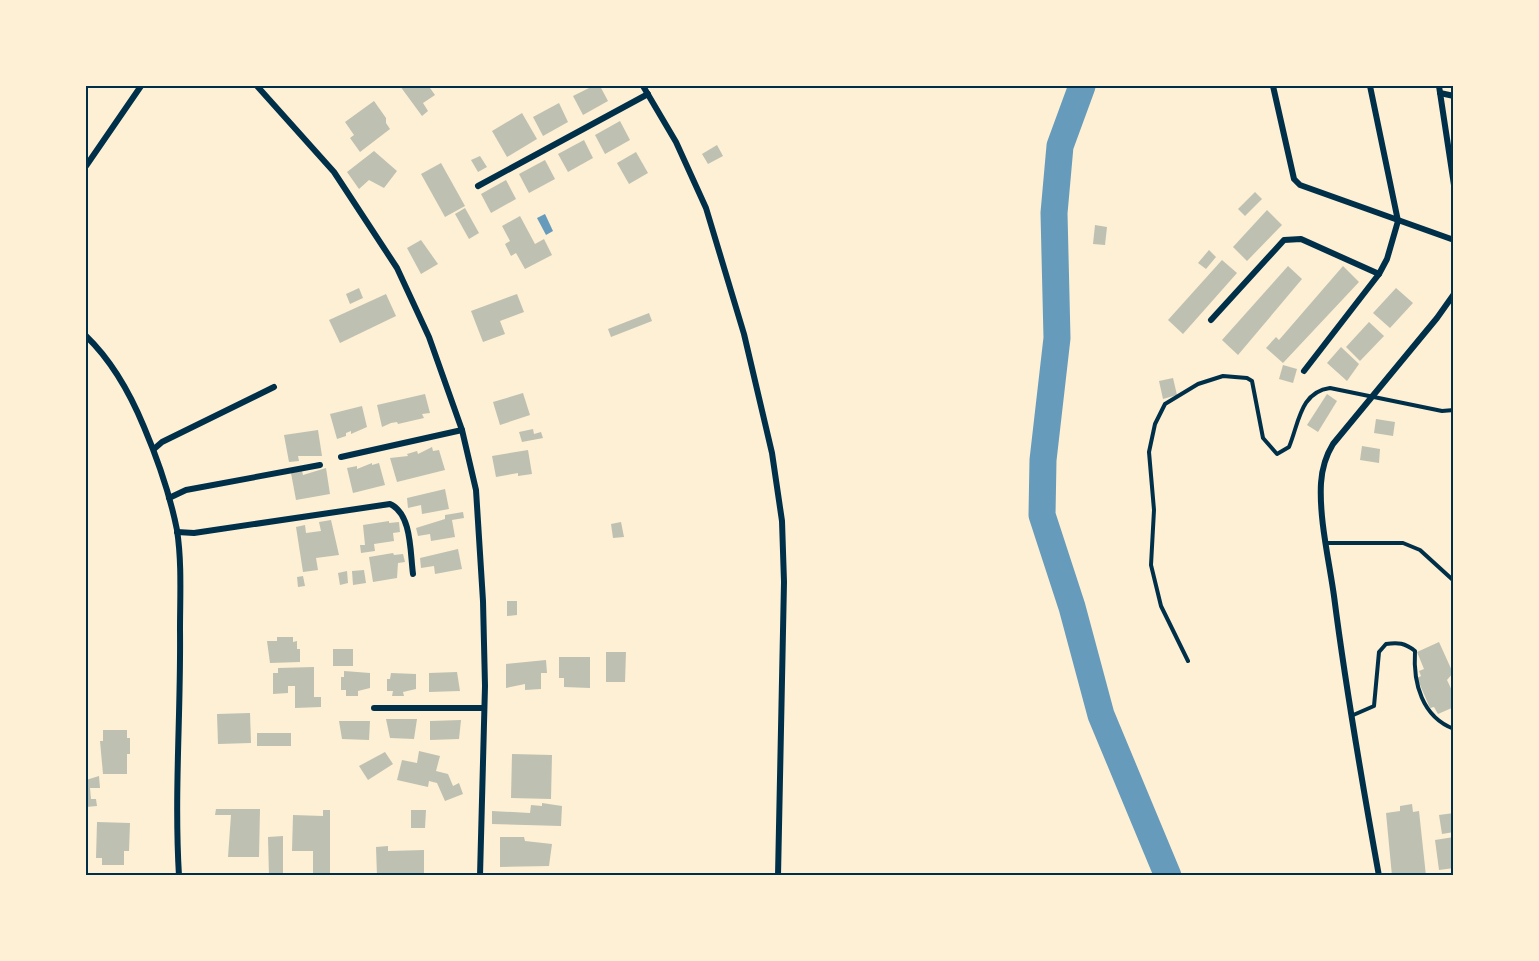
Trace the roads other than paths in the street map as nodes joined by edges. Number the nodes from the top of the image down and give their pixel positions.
1 (141, 86) edge
2 (257, 86) edge
3 (643, 86) edge
4 (1273, 86) edge
5 (1370, 86) edge
6 (1439, 86) edge
7 (1440, 93) junction
8 (648, 94) junction
9 (1454, 96) edge
10 (86, 166) edge
11 (1454, 185) edge
12 (478, 186) dead end
13 (1398, 220) junction
14 (1454, 240) edge
15 (1379, 274) junction
16 (1454, 294) edge
17 (1210, 320) dead end
18 (86, 336) edge
19 (1304, 370) dead end
20 (274, 387) dead end
21 (1371, 396) junction
22 (1454, 410) edge
23 (462, 430) junction
24 (154, 449) junction
25 (341, 457) dead end
26 (320, 465) dead end
27 (170, 498) junction
28 (177, 532) junction
29 (1327, 543) junction
30 (413, 574) dead end
31 (1454, 581) edge
32 (1188, 661) dead end
33 (374, 708) dead end
34 (484, 708) junction
35 (1350, 717) junction
36 (1454, 729) edge
37 (179, 876) edge
38 (480, 876) edge
39 (778, 876) edge
40 (1379, 876) edge

1 - 10 street
2 - 23 street
3 - 8 street
4 - 13 street
5 - 13 street
6 - 7 street
7 - 9 street
7 - 11 street
8 - 12 street
8 - 39 street
13 - 14 street
13 - 15 street
15 - 17 street
15 - 19 street
16 - 21 street
18 - 24 street
20 - 24 street
21 - 22 lane
21 - 29 street
21 - 32 lane
23 - 25 street
23 - 34 street
24 - 27 street
26 - 27 street
27 - 28 street
28 - 30 street
28 - 37 street
29 - 31 lane
29 - 35 street
33 - 34 street
34 - 38 street
35 - 36 lane
35 - 40 street

